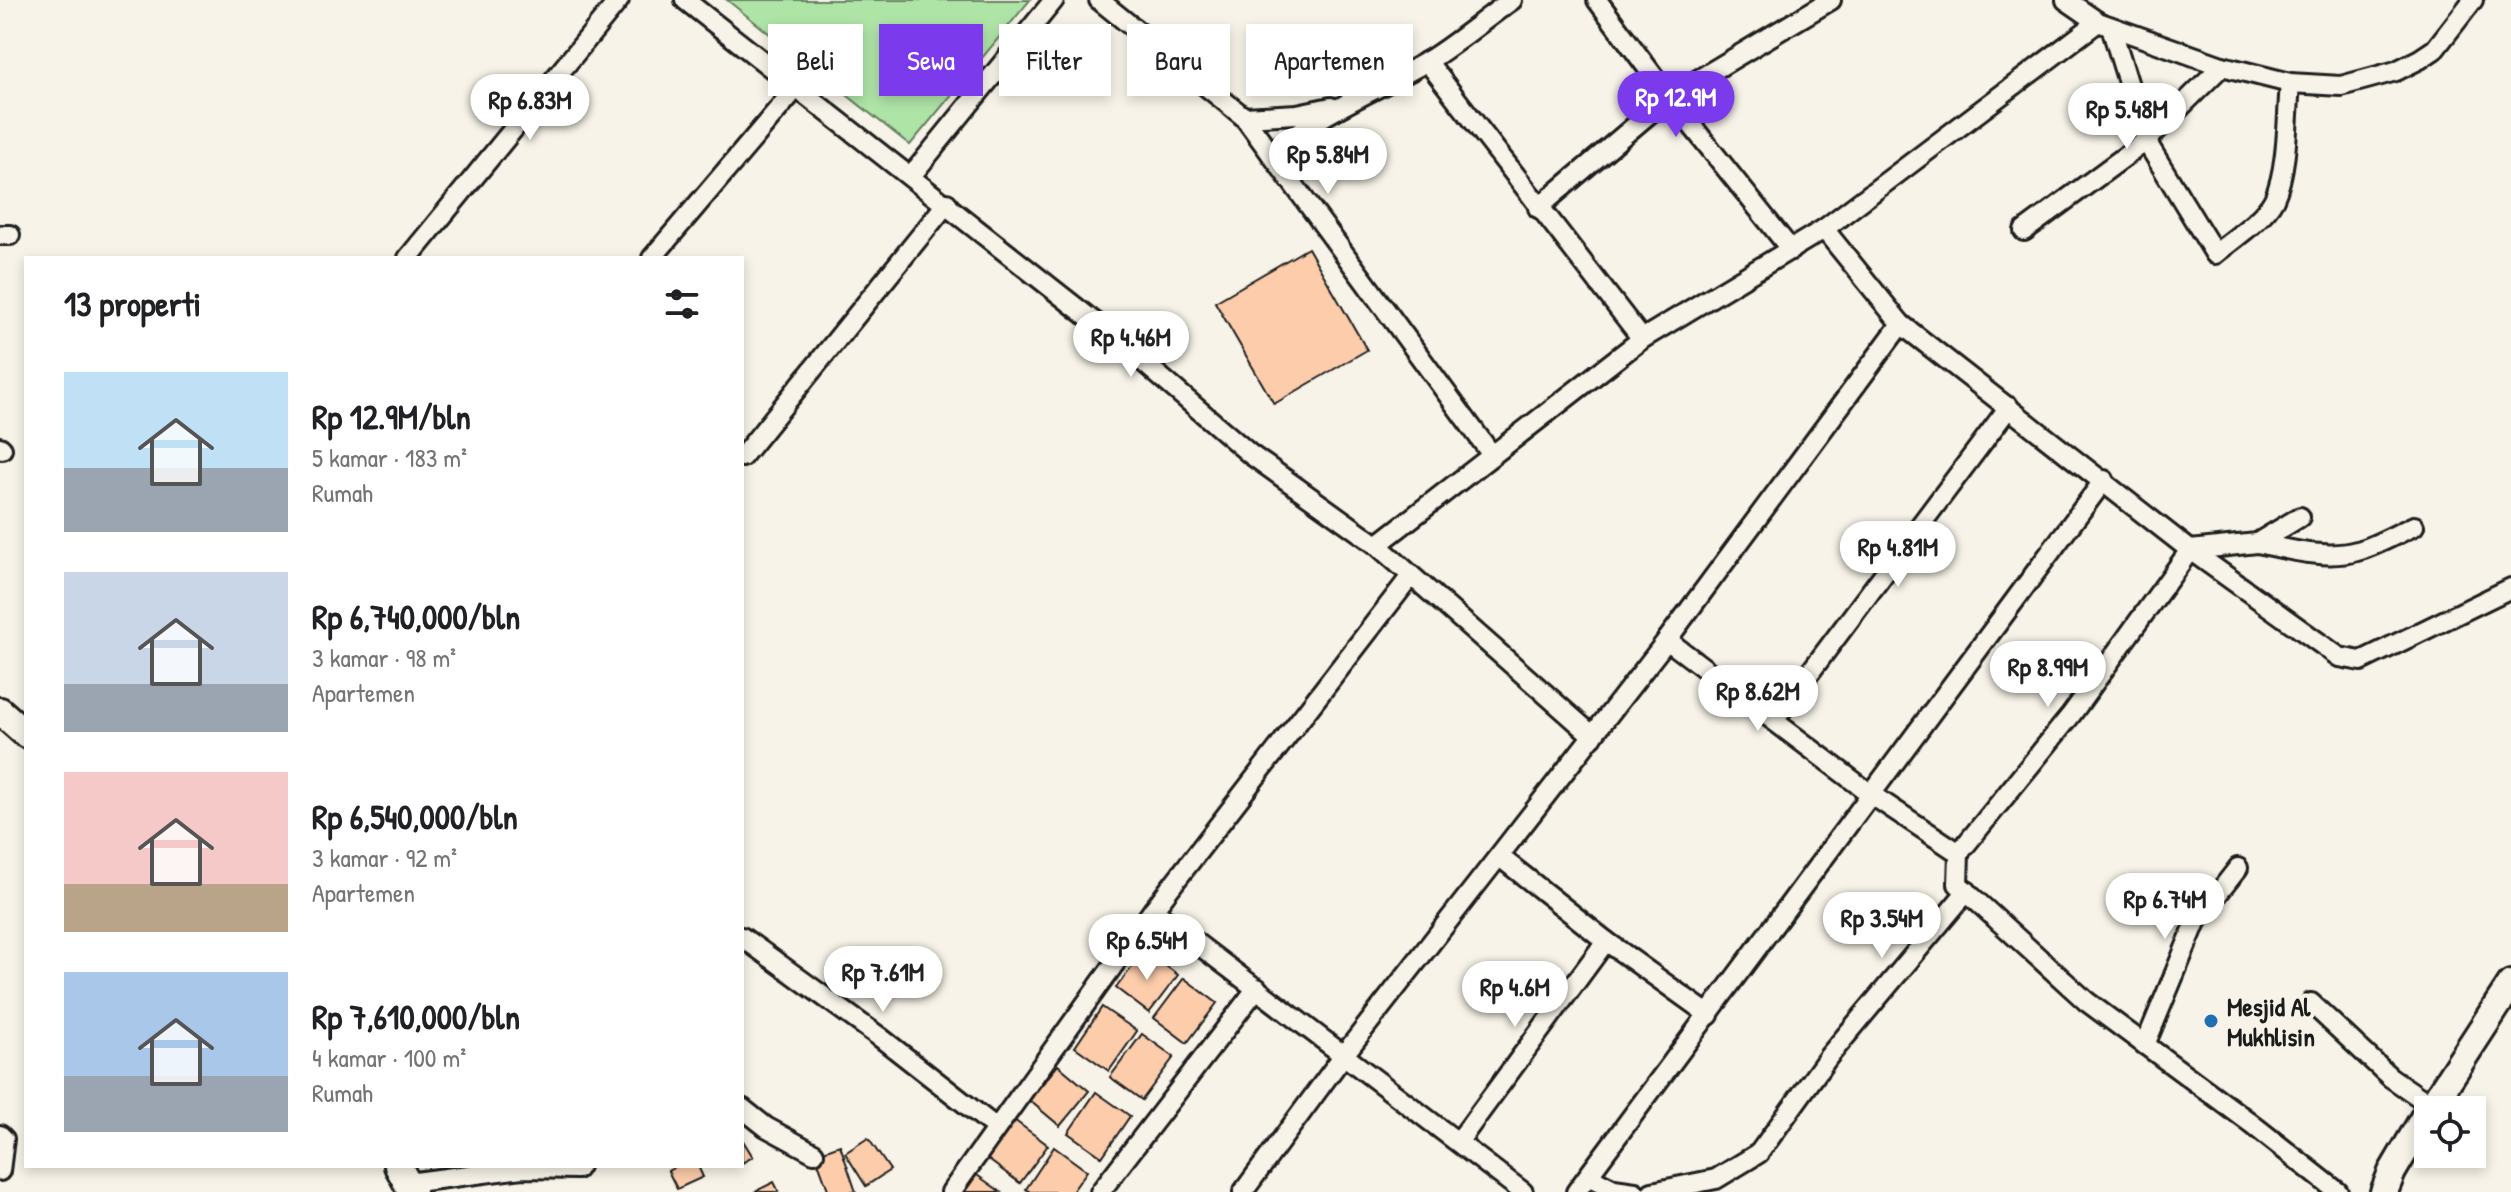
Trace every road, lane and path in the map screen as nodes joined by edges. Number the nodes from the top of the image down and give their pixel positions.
1 (619, 0) edge
2 (685, 0) edge
3 (1054, 0) edge
4 (1099, 0) edge
5 (1511, 0) edge
6 (1597, 0) edge
7 (1831, 0) edge
8 (2066, 0) edge
9 (2467, 3) edge
10 (2104, 25) junction
11 (1427, 61) junction
12 (768, 64) edge
13 (2222, 66) junction
14 (2290, 83) junction
15 (789, 96) edge
16 (809, 96) edge
17 (1669, 97) junction
18 (1345, 104) junction
19 (1244, 117) junction
20 (2146, 141) junction
21 (1271, 154) junction
22 (911, 176) junction
23 (947, 203) junction
24 (1538, 208) junction
25 (1824, 229) junction
26 (2024, 231) dead end
27 (1791, 250) junction
28 (410, 256) edge
29 (654, 256) edge
30 (1901, 324) junction
31 (1642, 339) junction
32 (2009, 407) junction
33 (744, 455) edge
34 (1492, 455) junction
35 (2104, 480) junction
36 (2300, 517) dead end
37 (2414, 526) dead end
38 (2257, 543) junction
39 (1377, 545) junction
40 (2190, 550) junction
41 (1411, 576) junction
42 (2511, 588) edge
43 (1667, 640) junction
44 (0, 711) edge
45 (1775, 719) junction
46 (24, 732) edge
47 (1593, 736) junction
48 (1872, 795) junction
49 (1959, 853) junction
50 (1500, 857) junction
51 (2238, 868) dead end
52 (1967, 891) junction
53 (1153, 910) junction
54 (744, 939) edge
55 (1606, 941) junction
56 (2511, 984) edge
57 (1257, 988) junction
58 (2311, 1003) dead end
59 (1709, 1015) junction
60 (2145, 1045) junction
61 (1343, 1056) junction
62 (2438, 1096) edge
63 (2414, 1097) edge
64 (744, 1110) edge
65 (995, 1127) junction
66 (2414, 1132) edge
67 (0, 1135) edge
68 (1459, 1141) junction
69 (814, 1153) dead end
70 (522, 1168) edge
71 (522, 1168) edge
72 (578, 1168) edge
73 (0, 1171) edge
74 (406, 1180) edge
75 (1584, 1186) edge
76 (951, 1192) edge
77 (1100, 1192) edge
78 (1243, 1192) edge
79 (1523, 1192) edge
80 (1635, 1192) edge
81 (1652, 1192) edge
82 (2338, 1192) edge
83 (2384, 1192) edge

1 - 28 street
2 - 12 street
3 - 22 street
4 - 19 street
5 - 11 street
6 - 17 street
7 - 17 street
8 - 10 street
9 - 14 street
10 - 13 street
10 - 20 street
10 - 25 street
11 - 18 street
11 - 24 street
13 - 14 street
13 - 20 street
14 - 20 street
15 - 29 street
16 - 22 street
17 - 24 street
17 - 27 street
18 - 19 street
18 - 21 street
19 - 21 street
20 - 26 street
21 - 34 street
22 - 23 street
23 - 33 street
23 - 39 street
24 - 31 street
25 - 27 street
25 - 30 street
27 - 31 street
30 - 32 street
30 - 43 street
31 - 34 street
32 - 35 street
32 - 45 street
34 - 39 street
35 - 40 street
35 - 48 street
36 - 38 street
37 - 38 street
38 - 40 street
39 - 41 street
40 - 42 street
40 - 49 street
41 - 47 street
41 - 53 street
43 - 45 street
43 - 47 street
44 - 46 street
45 - 48 street
47 - 50 street
48 - 49 street
48 - 59 street
49 - 52 street
50 - 55 street
50 - 61 street
51 - 60 street
52 - 60 street
52 - 81 street
53 - 57 street
53 - 65 street
54 - 65 street
55 - 59 street
55 - 68 street
56 - 62 street
57 - 61 street
57 - 77 street
58 - 63 street
59 - 75 street
60 - 82 street
61 - 68 street
61 - 78 street
64 - 69 street
65 - 76 street
66 - 83 street
67 - 73 street
68 - 79 street
70 - 74 street
71 - 72 street
75 - 80 street

